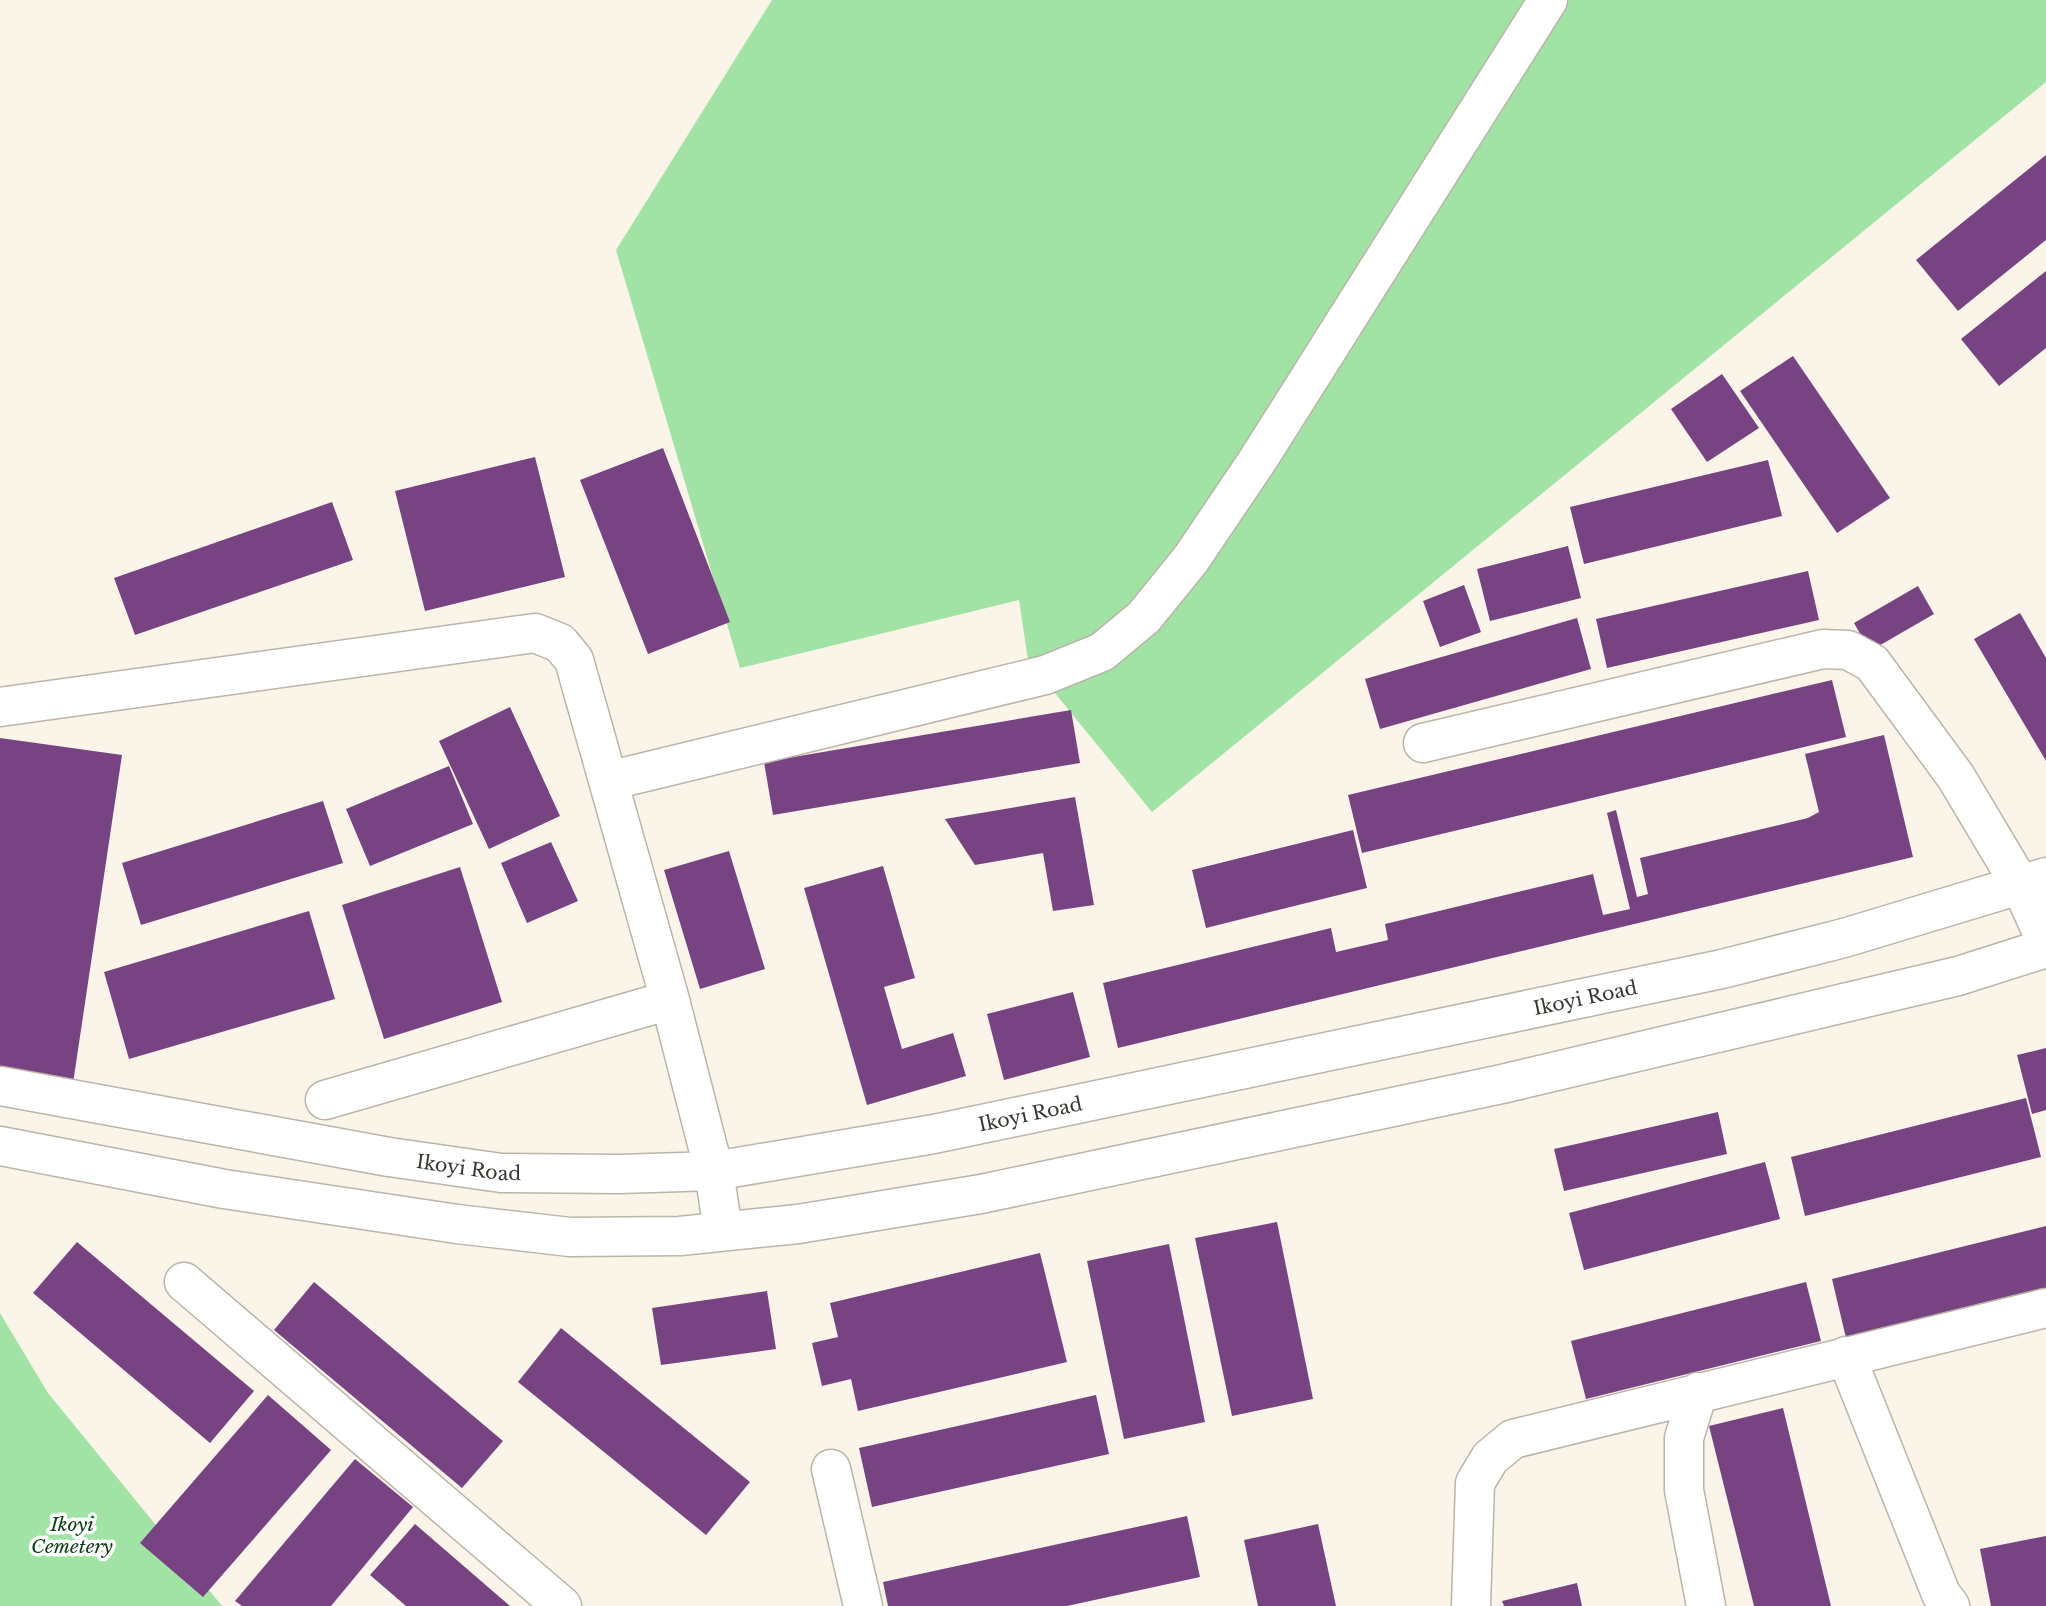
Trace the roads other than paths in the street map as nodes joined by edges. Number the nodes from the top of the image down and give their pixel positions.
1 (1548, 0) edge
2 (0, 707) edge
3 (1423, 743) dead end
4 (608, 781) junction
5 (2034, 882) edge
6 (2046, 941) edge
7 (2046, 948) edge
8 (670, 1000) junction
9 (0, 1086) edge
10 (325, 1100) dead end
11 (0, 1146) edge
12 (714, 1171) junction
13 (723, 1231) junction
14 (184, 1282) dead end
15 (2046, 1308) edge
16 (1846, 1356) junction
17 (1698, 1392) junction
18 (831, 1469) dead end
19 (562, 1606) edge
20 (863, 1606) edge
21 (1471, 1606) edge
22 (1706, 1606) edge
23 (1950, 1606) edge

1 - 4 main road
2 - 4 main road
3 - 5 main road
4 - 8 main road
5 - 6 main road
5 - 12 main road, Ikoyi Road
7 - 13 main road
8 - 10 main road
8 - 12 main road
9 - 12 main road, Ikoyi Road
11 - 13 main road
12 - 13 main road
14 - 19 main road
15 - 16 main road
16 - 17 main road
16 - 23 main road
17 - 21 main road
17 - 22 main road
18 - 20 main road

